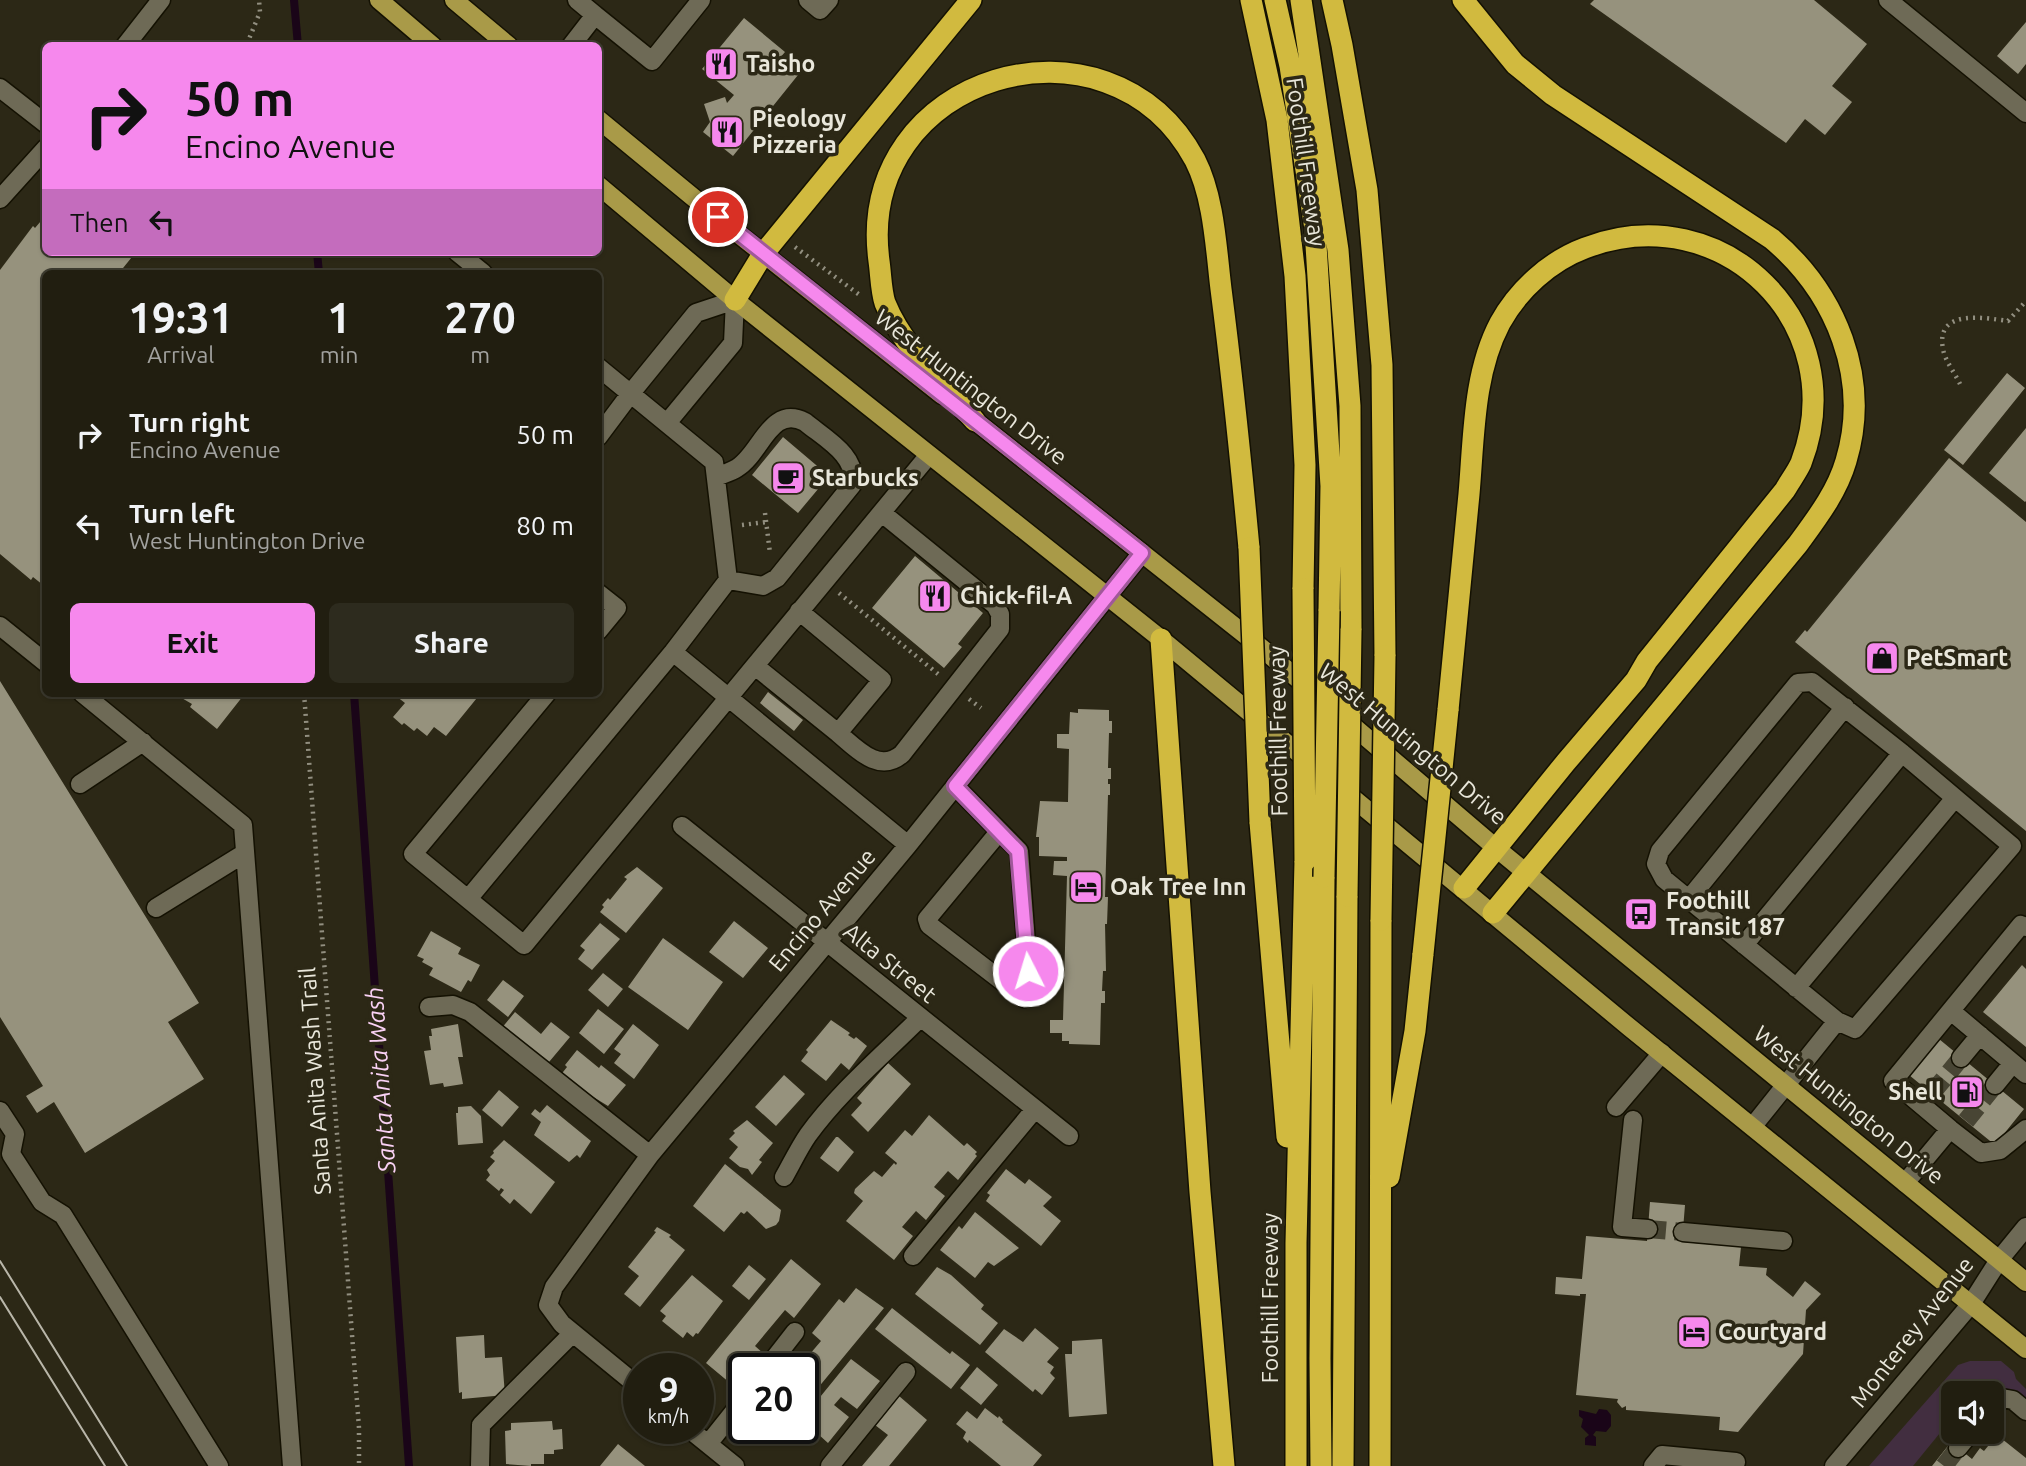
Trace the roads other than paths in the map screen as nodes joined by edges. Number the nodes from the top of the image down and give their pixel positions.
1 (161, 0) edge
2 (379, 0) edge
3 (454, 0) edge
4 (577, 0) edge
5 (701, 0) edge
6 (808, 0) edge
7 (829, 0) edge
8 (971, 0) edge
9 (1251, 0) edge
10 (1275, 0) edge
11 (1301, 0) edge
12 (1332, 0) edge
13 (1463, 0) edge
14 (1888, 0) edge
15 (595, 15) junction
16 (128, 42) edge
17 (428, 42) edge
18 (504, 42) edge
19 (574, 42) edge
20 (0, 88) edge
21 (2026, 113) edge
22 (42, 121) edge
23 (602, 122) edge
24 (42, 153) edge
25 (602, 188) edge
26 (0, 200) edge
27 (763, 254) junction
28 (462, 256) edge
29 (479, 270) edge
30 (735, 300) junction
31 (602, 370) edge
32 (631, 393) junction
33 (975, 421) junction
34 (667, 423) junction
35 (602, 432) edge
36 (929, 455) junction
37 (716, 477) junction
38 (882, 513) junction
39 (1142, 553) junction
40 (728, 580) junction
41 (602, 596) edge
42 (1108, 597) junction
43 (799, 611) junction
44 (0, 626) edge
45 (602, 626) edge
46 (1161, 639) junction
47 (673, 652) junction
48 (42, 660) edge
49 (755, 666) junction
50 (87, 697) edge
51 (544, 697) edge
52 (728, 698) junction
53 (1845, 706) junction
54 (838, 733) junction
55 (142, 742) junction
56 (1902, 753) junction
57 (80, 784) dead end
58 (955, 786) junction
59 (1955, 798) junction
60 (682, 826) dead end
61 (999, 832) junction
62 (908, 845) junction
63 (1496, 848) junction
64 (2019, 849) edge
65 (245, 853) junction
66 (1528, 872) junction
67 (1464, 888) junction
68 (468, 899) junction
69 (1689, 899) junction
70 (156, 908) dead end
71 (1493, 913) junction
72 (2024, 924) edge
73 (827, 943) junction
74 (1744, 945) junction
75 (1796, 988) junction
76 (429, 1007) dead end
77 (1951, 1011) junction
78 (920, 1018) junction
79 (1837, 1021) junction
80 (1980, 1035) junction
81 (1661, 1053) junction
82 (1961, 1058) tunnel mouth
83 (2020, 1068) edge
84 (1787, 1085) junction
85 (1995, 1085) tunnel mouth
86 (1616, 1107) dead end
87 (1035, 1110) junction
88 (0, 1111) edge
89 (1633, 1120) dead end
90 (1753, 1126) junction
91 (1957, 1128) junction
92 (2026, 1129) edge
93 (1069, 1136) dead end
94 (650, 1155) junction
95 (784, 1177) dead end
96 (1905, 1183) junction
97 (2026, 1227) edge
98 (1648, 1229) tunnel mouth
99 (1683, 1231) tunnel mouth
100 (1379, 1234) junction
101 (1783, 1241) dead end
102 (1296, 1243) junction
103 (913, 1256) dead end
104 (1999, 1260) junction
105 (2026, 1282) edge
106 (1971, 1304) junction
107 (795, 1332) dead end
108 (573, 1333) junction
109 (2026, 1349) edge
110 (779, 1353) edge
111 (906, 1372) dead end
112 (623, 1374) edge
113 (2004, 1398) edge
114 (2026, 1411) edge
115 (728, 1419) edge
116 (714, 1436) edge
117 (708, 1444) edge
118 (1961, 1444) edge
119 (1958, 1448) tunnel mouth
120 (1736, 1462) dead end
121 (219, 1466) edge
122 (292, 1466) edge
123 (480, 1466) edge
124 (735, 1466) edge
125 (830, 1466) edge
126 (1224, 1466) edge
127 (1296, 1466) edge
128 (1321, 1466) edge
129 (1343, 1466) edge
130 (1380, 1466) edge
131 (1653, 1466) edge
132 (1835, 1466) edge

1 - 16 street
2 - 17 main road
3 - 18 main road
4 - 15 street
5 - 15 street
6 - 7 street
8 - 27 highway
9 - 102 highway, Foothill Freeway, bridge
10 - 128 highway, bridge
11 - 129 highway, bridge
12 - 100 highway, bridge
13 - 66 highway
14 - 21 street
15 - 19 street
20 - 22 street
23 - 27 main road, West Huntington Drive
24 - 26 street
25 - 30 main road
27 - 30 highway
27 - 33 main road, West Huntington Drive
28 - 29 street
30 - 32 street
30 - 34 street
30 - 36 main road
31 - 32 street
32 - 34 street
32 - 35 street
33 - 39 main road, West Huntington Drive
33 - 102 highway, bridge
34 - 37 street
36 - 38 street
36 - 42 main road
37 - 40 street
37 - 40 street
38 - 43 street
38 - 54 street
39 - 42 street, Encino Avenue
39 - 63 main road, West Huntington Drive
40 - 47 street
41 - 45 street
42 - 46 main road
42 - 58 street, Encino Avenue
43 - 49 street
43 - 54 street
44 - 48 street
46 - 67 main road
46 - 126 highway
47 - 52 street
47 - 68 street
49 - 52 street
49 - 54 street
50 - 55 street
51 - 68 street
52 - 62 street
52 - 68 street
53 - 56 street
53 - 69 street
53 - 69 street
55 - 57 street
55 - 65 street
56 - 59 street
56 - 74 street
58 - 61 street
58 - 62 street, Encino Avenue
59 - 64 street
59 - 75 street
60 - 73 street, Alta Street
61 - 61 street
62 - 73 street, Encino Avenue
63 - 66 main road, West Huntington Drive
63 - 67 highway
63 - 100 highway, bridge
64 - 79 street
65 - 70 street
65 - 122 street
66 - 71 highway
66 - 84 main road, West Huntington Drive
67 - 71 main road
69 - 74 street
71 - 81 main road
72 - 77 street
73 - 78 street, Alta Street
73 - 94 street, Encino Avenue
74 - 75 street
75 - 79 street
76 - 94 street
77 - 80 street
77 - 91 street
78 - 87 street, Alta Street
78 - 95 street
79 - 84 street
80 - 82 street
80 - 83 street
81 - 86 street
81 - 90 main road
83 - 85 street
84 - 90 street
84 - 96 main road, West Huntington Drive
87 - 93 street, Alta Street
87 - 103 street
88 - 121 street
89 - 98 street
90 - 106 main road
91 - 92 street
91 - 96 street
94 - 108 street, Encino Avenue
96 - 104 main road, West Huntington Drive
97 - 104 street, Monterey Avenue
99 - 101 street
100 - 130 highway
102 - 127 highway, Foothill Freeway
104 - 105 main road, West Huntington Drive
104 - 106 street, Monterey Avenue
106 - 109 main road
106 - 132 street, Monterey Avenue
107 - 110 street
108 - 112 street
108 - 123 street
111 - 125 street
113 - 114 street
115 - 116 street
117 - 124 street
118 - 119 street
120 - 131 street

